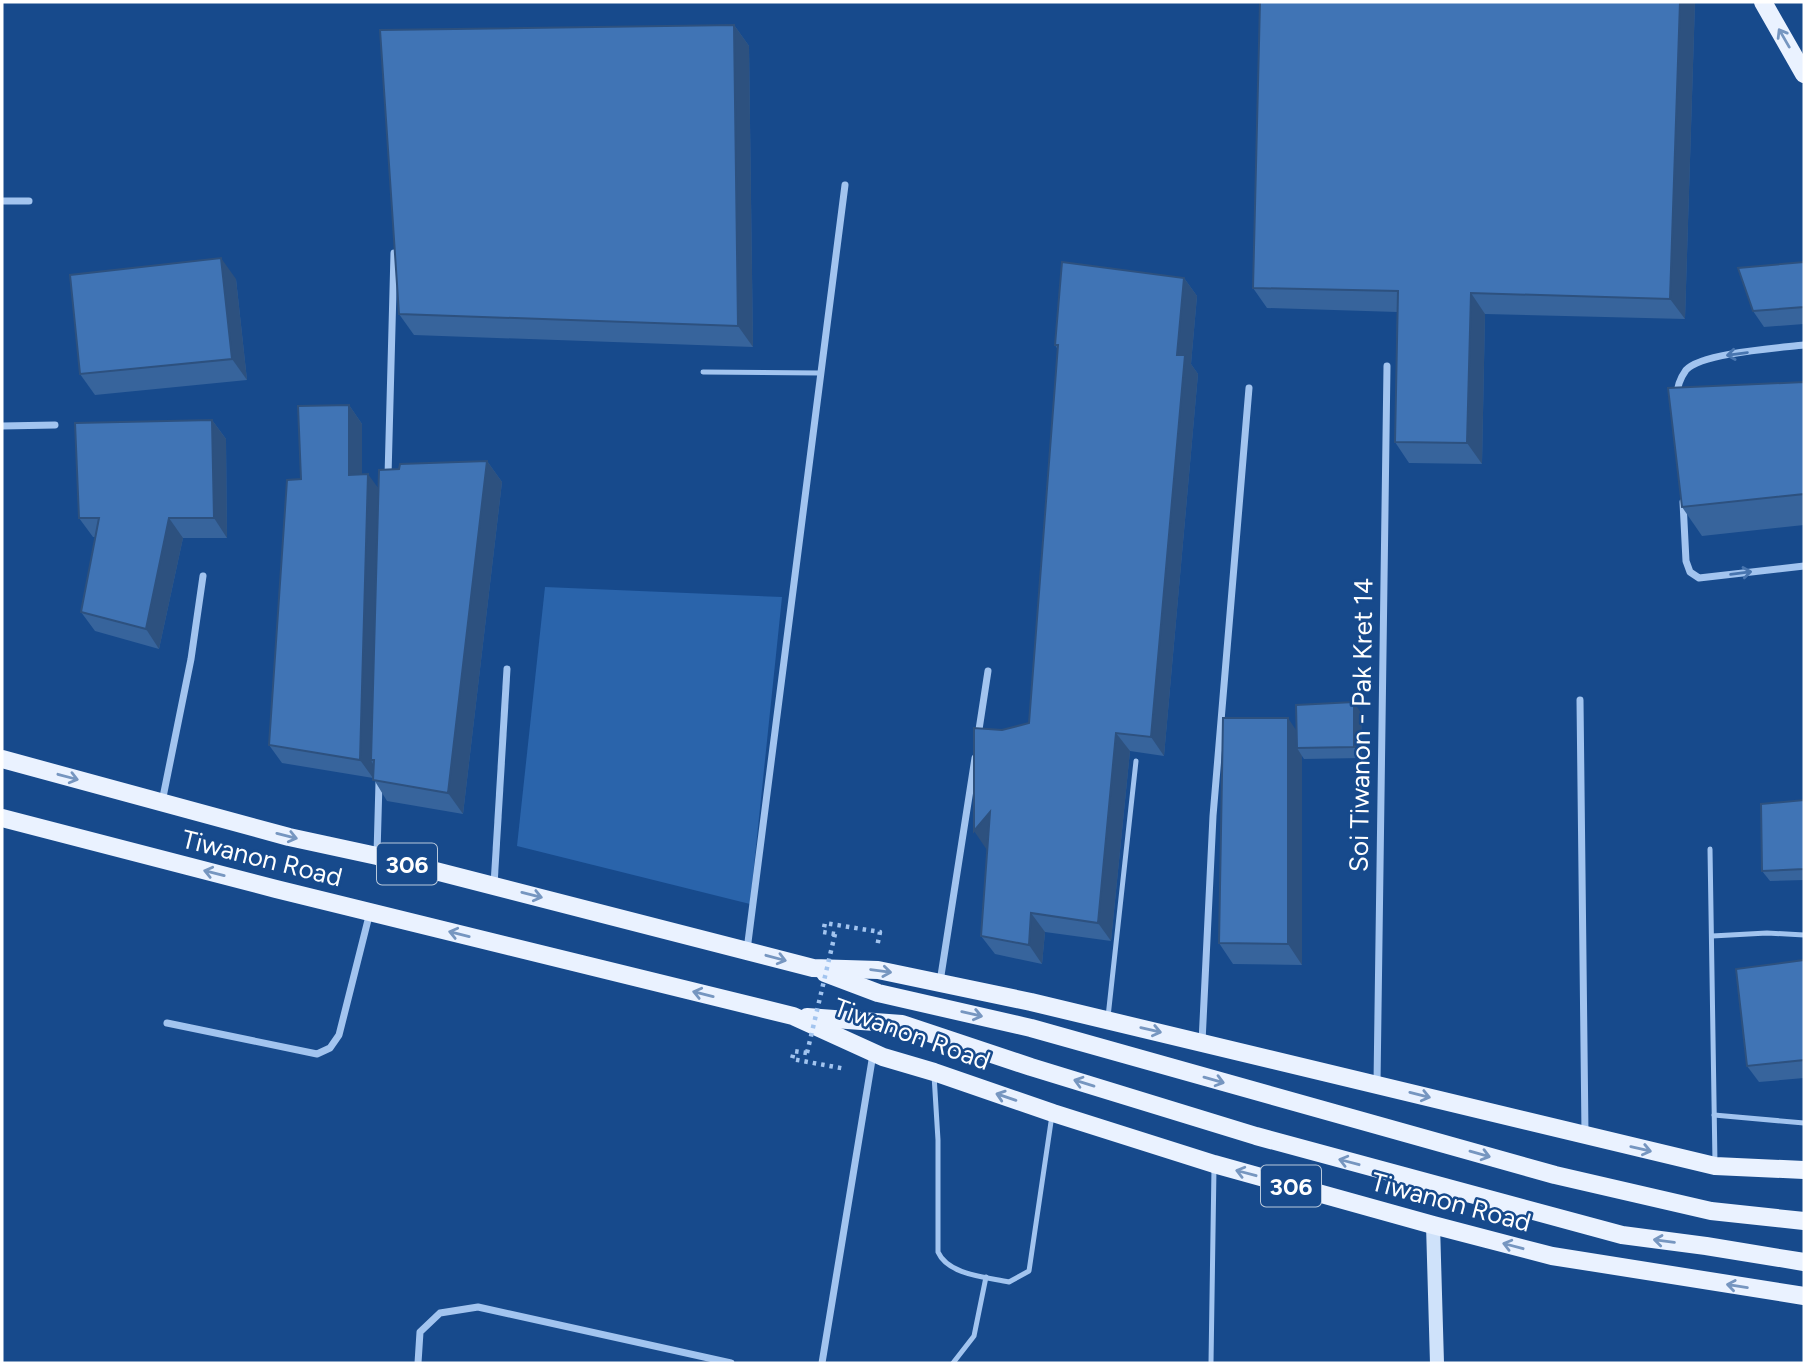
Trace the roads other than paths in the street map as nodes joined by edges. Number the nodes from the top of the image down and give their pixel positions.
1 (1763, 2) edge
2 (1804, 74) edge
3 (845, 185) dead end
4 (2, 201) edge
5 (29, 201) dead end
6 (394, 253) edge
7 (1804, 345) edge
8 (1387, 366) dead end
9 (703, 372) dead end
10 (821, 373) junction
11 (1249, 388) dead end
12 (1678, 401) edge
13 (55, 425) dead end
14 (2, 426) edge
15 (387, 486) edge
16 (1683, 495) edge
17 (1804, 566) edge
18 (203, 576) dead end
19 (507, 669) dead end
20 (988, 671) dead end
21 (1580, 700) dead end
22 (978, 739) edge
23 (976, 752) edge
24 (2, 759) edge
25 (1136, 761) edge
26 (379, 774) edge
27 (162, 803) junction
28 (2, 818) edge
29 (1710, 849) dead end
30 (377, 856) junction
31 (494, 886) junction
32 (370, 912) junction
33 (1804, 935) edge
34 (1712, 936) junction
35 (747, 950) junction
36 (813, 968) junction
37 (940, 982) junction
38 (793, 1016) junction
39 (1108, 1020) junction
40 (167, 1023) dead end
41 (1202, 1042) junction
42 (873, 1053) junction
43 (934, 1072) junction
44 (1377, 1084) junction
45 (1052, 1113) junction
46 (1714, 1115) junction
47 (1804, 1123) edge
48 (1585, 1136) junction
49 (1214, 1164) junction
50 (1715, 1166) junction
51 (1804, 1170) edge
52 (1804, 1221) edge
53 (1433, 1225) junction
54 (1804, 1262) edge
55 (986, 1277) junction
56 (1804, 1296) edge
57 (715, 1362) edge
58 (418, 1363) edge
59 (731, 1363) edge
60 (822, 1363) edge
61 (953, 1363) edge
62 (1211, 1363) edge
63 (1437, 1363) edge

2 -> 1 main road
3 - 10 street
4 - 5 street
6 - 15 street
7 -> 12 street
8 - 44 street, Soi Tiwanon - Pak Kret 14
9 - 10 lane
10 - 35 street
11 - 41 street
13 - 14 street
16 -> 17 street
18 - 27 street
19 - 31 street
20 - 22 street
21 - 48 street
23 - 37 street
24 -> 27 main road, Tiwanon Road / 306
25 - 39 lane
26 - 30 street
27 -> 30 main road, Tiwanon Road / 306
32 -> 28 main road, Tiwanon Road / 306
29 - 34 lane
30 - 31 main road, Tiwanon Road / 306
31 -> 35 main road, Tiwanon Road / 306
38 -> 32 main road, Tiwanon Road / 306
32 - 40 street
33 - 34 lane
34 - 46 lane
35 -> 36 main road, Tiwanon Road / 306
36 -> 37 main road, Tiwanon Road / 306
36 -> 52 main road, 306
37 - 39 main road, Tiwanon Road / 306
38 - 42 main road, Tiwanon Road / 306
54 -> 38 main road, 306
39 -> 41 main road, Tiwanon Road / 306
41 - 44 main road, Tiwanon Road / 306
42 - 43 main road, Tiwanon Road / 306
42 - 60 street
45 -> 43 main road, Tiwanon Road / 306
43 - 55 lane
44 -> 48 main road, Tiwanon Road / 306
45 - 49 main road, Tiwanon Road / 306
45 - 55 lane
46 - 47 lane
46 - 50 lane
48 -> 50 main road, Tiwanon Road / 306
53 -> 49 main road, Tiwanon Road / 306
49 - 62 lane
50 - 51 main road, Tiwanon Road / 306
56 -> 53 main road, Tiwanon Road / 306
53 - 63 street
55 - 61 lane
57 - 58 street
57 - 59 street

